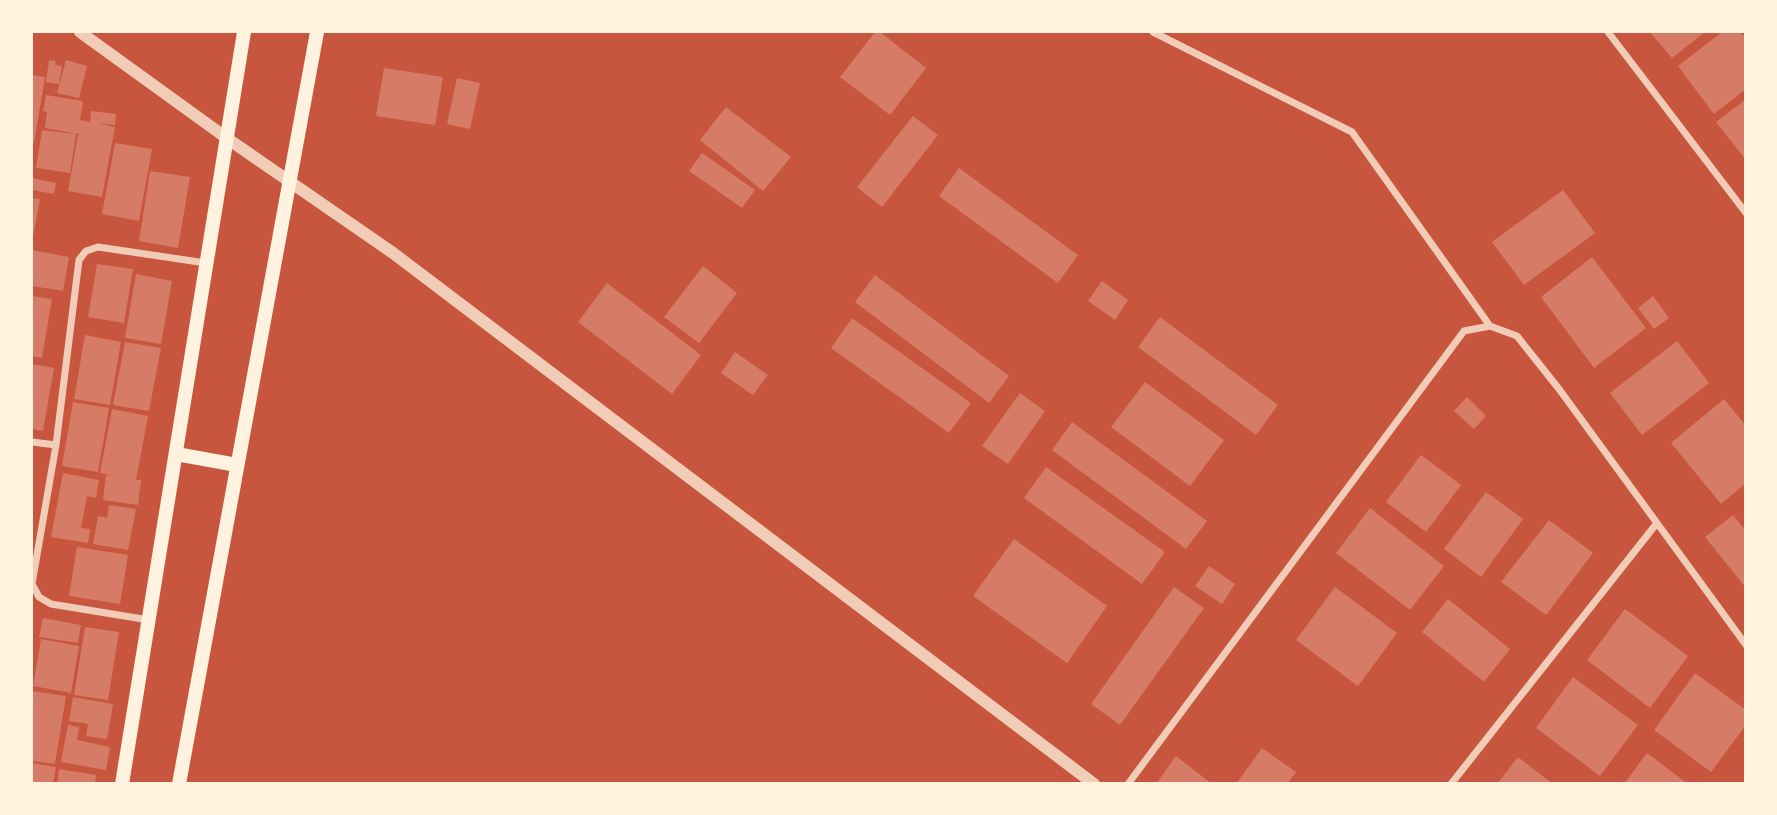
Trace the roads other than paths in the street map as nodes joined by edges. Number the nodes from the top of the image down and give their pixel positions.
1 (80, 32) edge
2 (244, 32) edge
3 (317, 32) edge
4 (1153, 32) edge
5 (1608, 32) edge
6 (228, 139) junction
7 (289, 180) junction
8 (1745, 213) edge
9 (206, 263) junction
10 (1490, 326) junction
11 (32, 442) edge
12 (56, 445) junction
13 (176, 454) junction
14 (237, 465) junction
15 (1657, 523) junction
16 (149, 620) junction
17 (1745, 645) edge
18 (122, 783) edge
19 (179, 783) edge
20 (1094, 783) edge
21 (1128, 783) edge
22 (1451, 783) edge

1 - 6 street
2 - 6 main road
3 - 7 main road
4 - 10 street
5 - 8 street
6 - 7 street
6 - 9 main road
7 - 14 main road
7 - 20 street
9 - 12 street
9 - 13 main road
10 - 15 street
10 - 21 street
11 - 12 street
12 - 16 street
13 - 14 main road
13 - 16 main road
14 - 19 main road
15 - 17 street
15 - 22 street
16 - 18 main road

